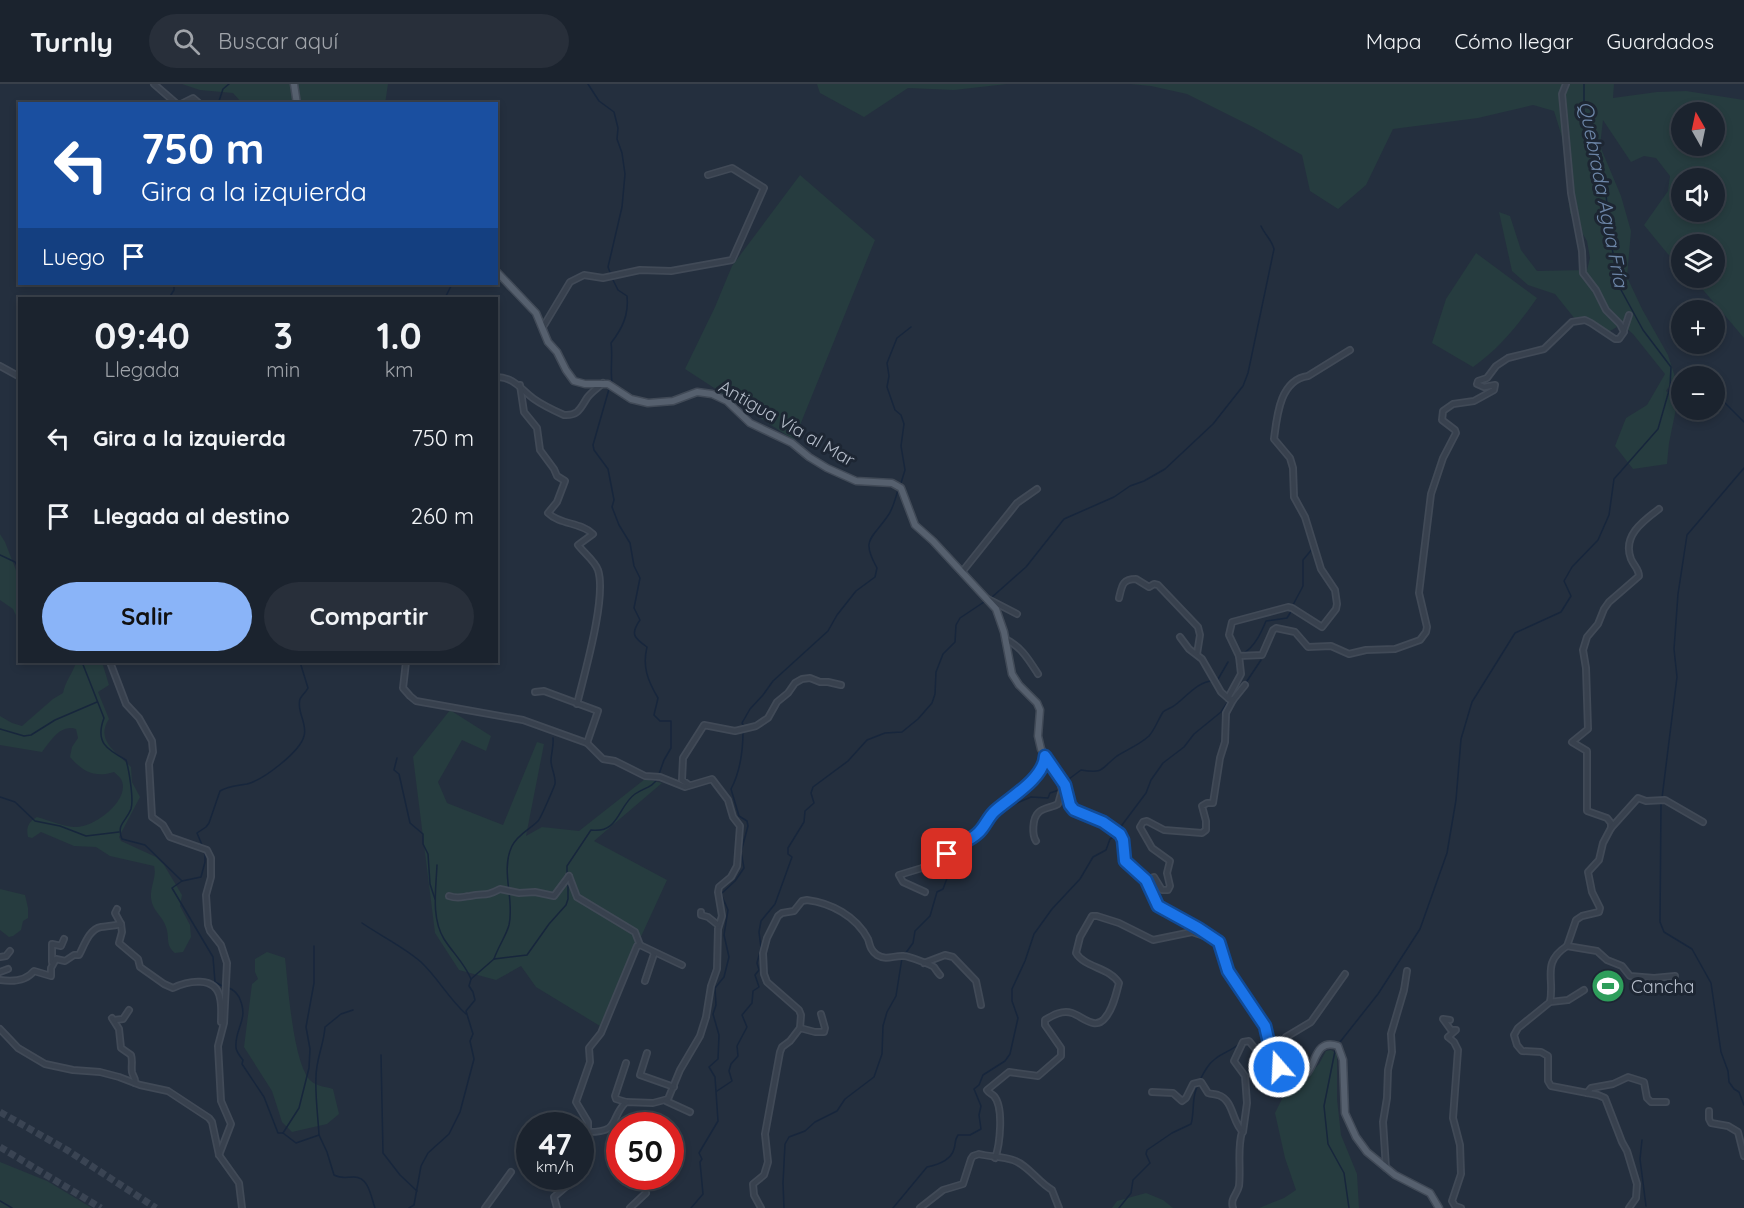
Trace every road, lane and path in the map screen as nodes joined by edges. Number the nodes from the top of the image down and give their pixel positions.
1 (154, 84) edge
2 (294, 84) edge
3 (1566, 84) edge
4 (176, 102) edge
5 (184, 102) edge
6 (198, 102) edge
7 (297, 102) edge
8 (708, 175) dead end
9 (498, 273) edge
10 (1629, 315) dead end
11 (543, 327) junction
12 (1624, 330) junction
13 (1350, 350) dead end
14 (0, 366) edge
15 (18, 376) edge
16 (498, 377) edge
17 (603, 383) junction
18 (520, 385) junction
19 (1037, 489) dead end
20 (1659, 508) dead end
21 (962, 572) junction
22 (986, 598) junction
23 (1119, 598) dead end
24 (1017, 614) dead end
25 (1180, 637) dead end
26 (1005, 639) junction
27 (1197, 654) junction
28 (1239, 656) junction
29 (110, 663) edge
30 (406, 663) edge
31 (1038, 675) dead end
32 (841, 685) dead end
33 (1245, 685) dead end
34 (535, 692) dead end
35 (1231, 699) junction
36 (577, 704) junction
37 (587, 743) junction
38 (1045, 756) junction
39 (1059, 777) junction
40 (692, 786) junction
41 (1703, 822) dead end
42 (1611, 828) junction
43 (1036, 841) dead end
44 (1146, 880) junction
45 (925, 892) dead end
46 (449, 896) dead end
47 (117, 909) dead end
48 (701, 912) dead end
49 (121, 924) junction
50 (718, 925) junction
51 (64, 939) dead end
52 (1218, 941) junction
53 (640, 945) junction
54 (1567, 946) junction
55 (10, 951) dead end
56 (653, 951) junction
57 (0, 957) edge
58 (922, 963) junction
59 (52, 965) junction
60 (682, 965) dead end
61 (8, 969) dead end
62 (1407, 971) dead end
63 (0, 972) edge
64 (1345, 974) dead end
65 (939, 975) dead end
66 (1675, 976) dead end
67 (0, 980) edge
68 (645, 981) dead end
69 (1584, 990) dead end
70 (1550, 1002) junction
71 (981, 1005) dead end
72 (129, 1010) dead end
73 (821, 1014) dead end
74 (1450, 1020) dead end
75 (800, 1028) junction
76 (0, 1029) edge
77 (223, 1031) junction
78 (1269, 1038) junction
79 (647, 1053) dead end
80 (626, 1063) dead end
81 (1290, 1076) junction
82 (135, 1083) junction
83 (674, 1087) junction
84 (1152, 1092) dead end
85 (1587, 1093) junction
86 (666, 1101) junction
87 (626, 1102) junction
88 (1666, 1102) dead end
89 (1708, 1111) dead end
90 (582, 1112) edge
91 (690, 1112) dead end
92 (594, 1132) edge
93 (1242, 1132) junction
94 (219, 1155) junction
95 (1744, 1156) edge
96 (995, 1158) junction
97 (1386, 1168) junction
98 (511, 1172) dead end
99 (562, 1190) edge
100 (646, 1193) dead end
101 (242, 1208) edge
102 (485, 1208) edge
103 (557, 1208) edge
104 (630, 1208) edge
105 (761, 1208) edge
106 (920, 1208) edge
107 (1059, 1208) edge
108 (1233, 1208) edge
109 (1439, 1208) edge
110 (1461, 1208) edge
111 (1629, 1208) edge

1 - 4 street
2 - 7 main road
3 - 12 street
5 - 6 street
8 - 11 street
9 - 11 main road, Antigua Vía al Mar
10 - 12 street
11 - 17 main road, Antigua Vía al Mar
12 - 28 street
13 - 28 street
14 - 15 street
16 - 18 street
17 - 18 street
17 - 21 main road, Antigua Vía al Mar
18 - 36 street
19 - 21 street
20 - 42 street
21 - 22 main road, Antigua Vía al Mar
22 - 24 street
22 - 26 main road, Antigua Vía al Mar
23 - 27 street
25 - 27 street
26 - 31 street
26 - 38 main road, Antigua Vía al Mar
27 - 35 street
28 - 35 street
29 - 77 street
30 - 37 street
32 - 40 street
33 - 35 street
34 - 36 street
35 - 44 street
36 - 37 street
37 - 40 street
38 - 39 main road, Antigua Vía al Mar
38 - 45 street
39 - 43 street
39 - 44 main road, Antigua Vía al Mar
40 - 50 street
41 - 42 street
42 - 54 street
44 - 52 main road, Antigua Vía al Mar
46 - 53 street
47 - 49 street
48 - 50 street
49 - 59 street
49 - 77 street
50 - 83 street
51 - 59 street
52 - 78 main road
52 - 96 street
53 - 56 street
53 - 90 street
54 - 66 street
54 - 70 street
55 - 57 street
56 - 60 street
56 - 68 street
58 - 65 street
58 - 71 street
58 - 75 street
59 - 67 street
61 - 63 street
62 - 97 street
64 - 78 street
69 - 70 street
70 - 85 street
72 - 82 street
73 - 75 street
74 - 110 street
75 - 105 street
76 - 82 street
77 - 94 street
78 - 81 main road
79 - 83 street
80 - 87 street
81 - 93 street
81 - 97 main road
82 - 94 street
83 - 86 street
84 - 93 street
85 - 88 street
85 - 111 street
86 - 87 street
86 - 91 street
87 - 92 street
89 - 95 street
93 - 108 street
94 - 101 street
96 - 106 street
96 - 107 street
97 - 109 main road
98 - 102 street
99 - 103 street
100 - 104 street

